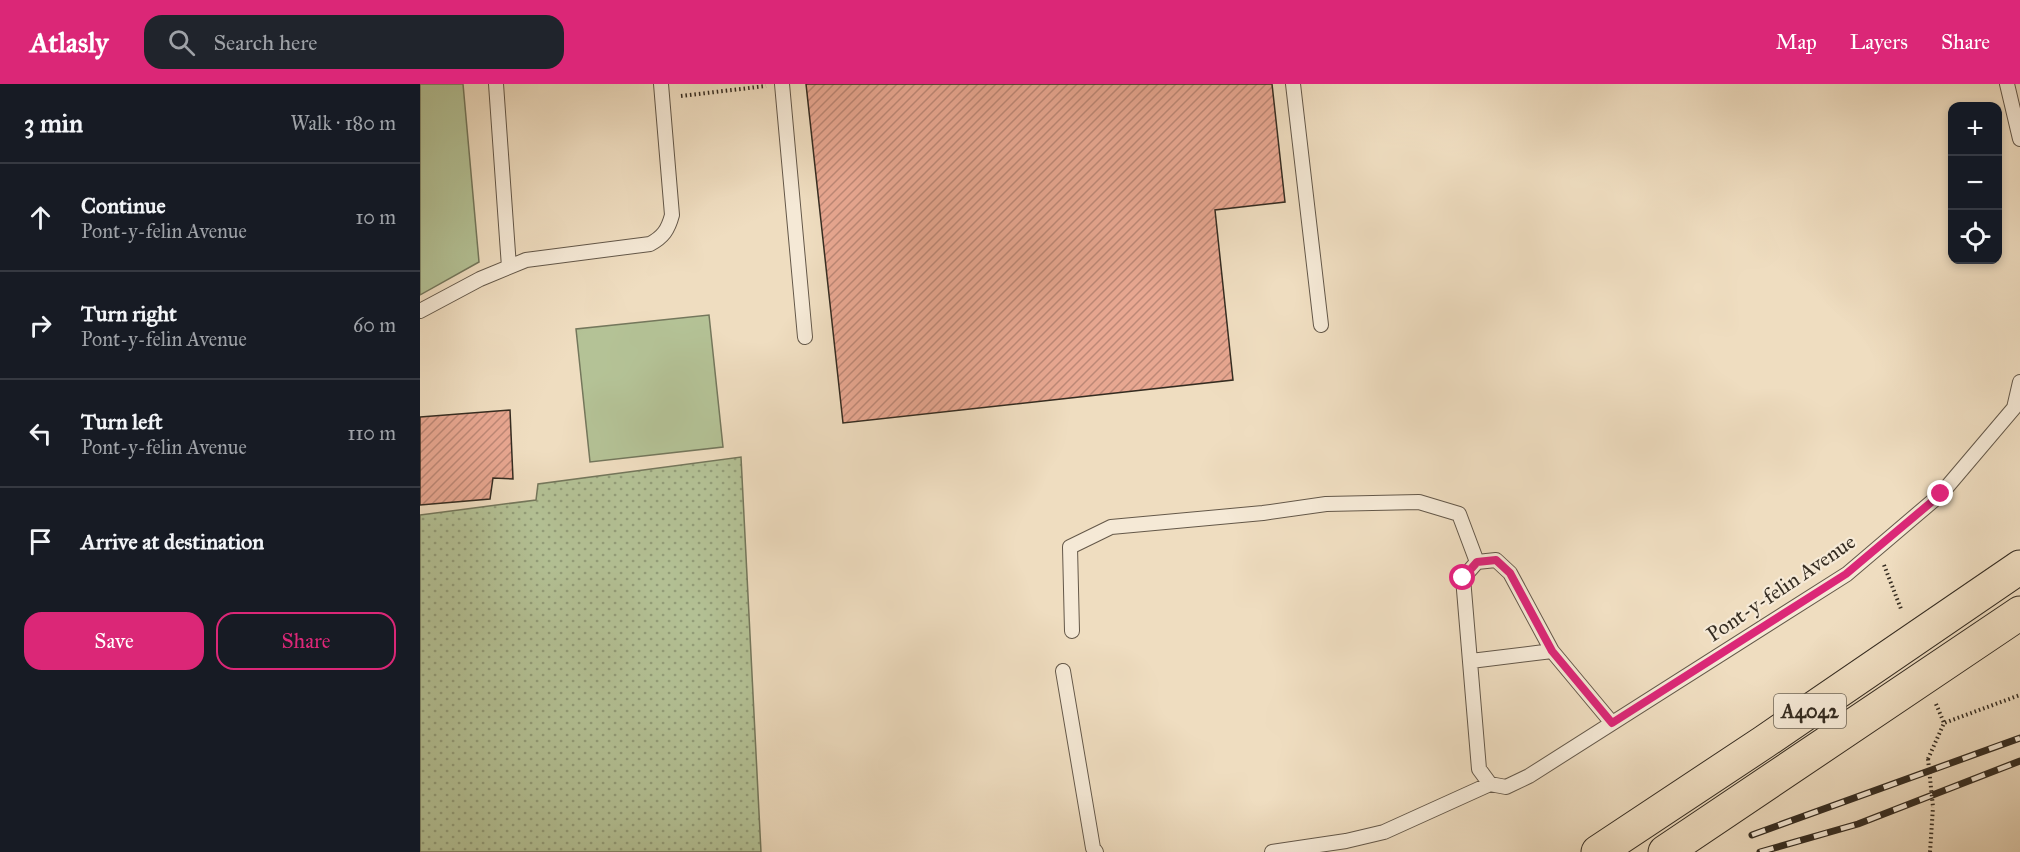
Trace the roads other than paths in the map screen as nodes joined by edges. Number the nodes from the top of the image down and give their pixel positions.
1 (496, 84) edge
2 (782, 84) edge
3 (1293, 84) edge
4 (2007, 84) edge
5 (662, 91) edge
6 (2020, 139) edge
7 (509, 267) junction
8 (420, 311) edge
9 (1321, 325) dead end
10 (805, 338) dead end
11 (2020, 382) edge
12 (1477, 562) junction
13 (2020, 567) edge
14 (2020, 613) edge
15 (1072, 631) dead end
16 (1552, 651) junction
17 (1471, 661) junction
18 (1062, 671) dead end
19 (1612, 723) junction
20 (1490, 784) junction
21 (1096, 852) edge
22 (1272, 852) edge
23 (1598, 852) edge
24 (1665, 852) edge

1 - 7 lane
2 - 10 lane
3 - 9 lane
4 - 6 lane
5 - 7 lane
7 - 8 lane
11 - 19 lane, Pont-y-felin Avenue
12 - 15 lane
12 - 16 lane
12 - 17 lane
13 - 23 highway, A4042
14 - 24 highway, A4042
16 - 17 lane
16 - 19 lane
17 - 20 lane
18 - 21 lane
19 - 20 lane, Pont-y-felin Avenue
20 - 22 lane, Pont-y-felin Avenue

